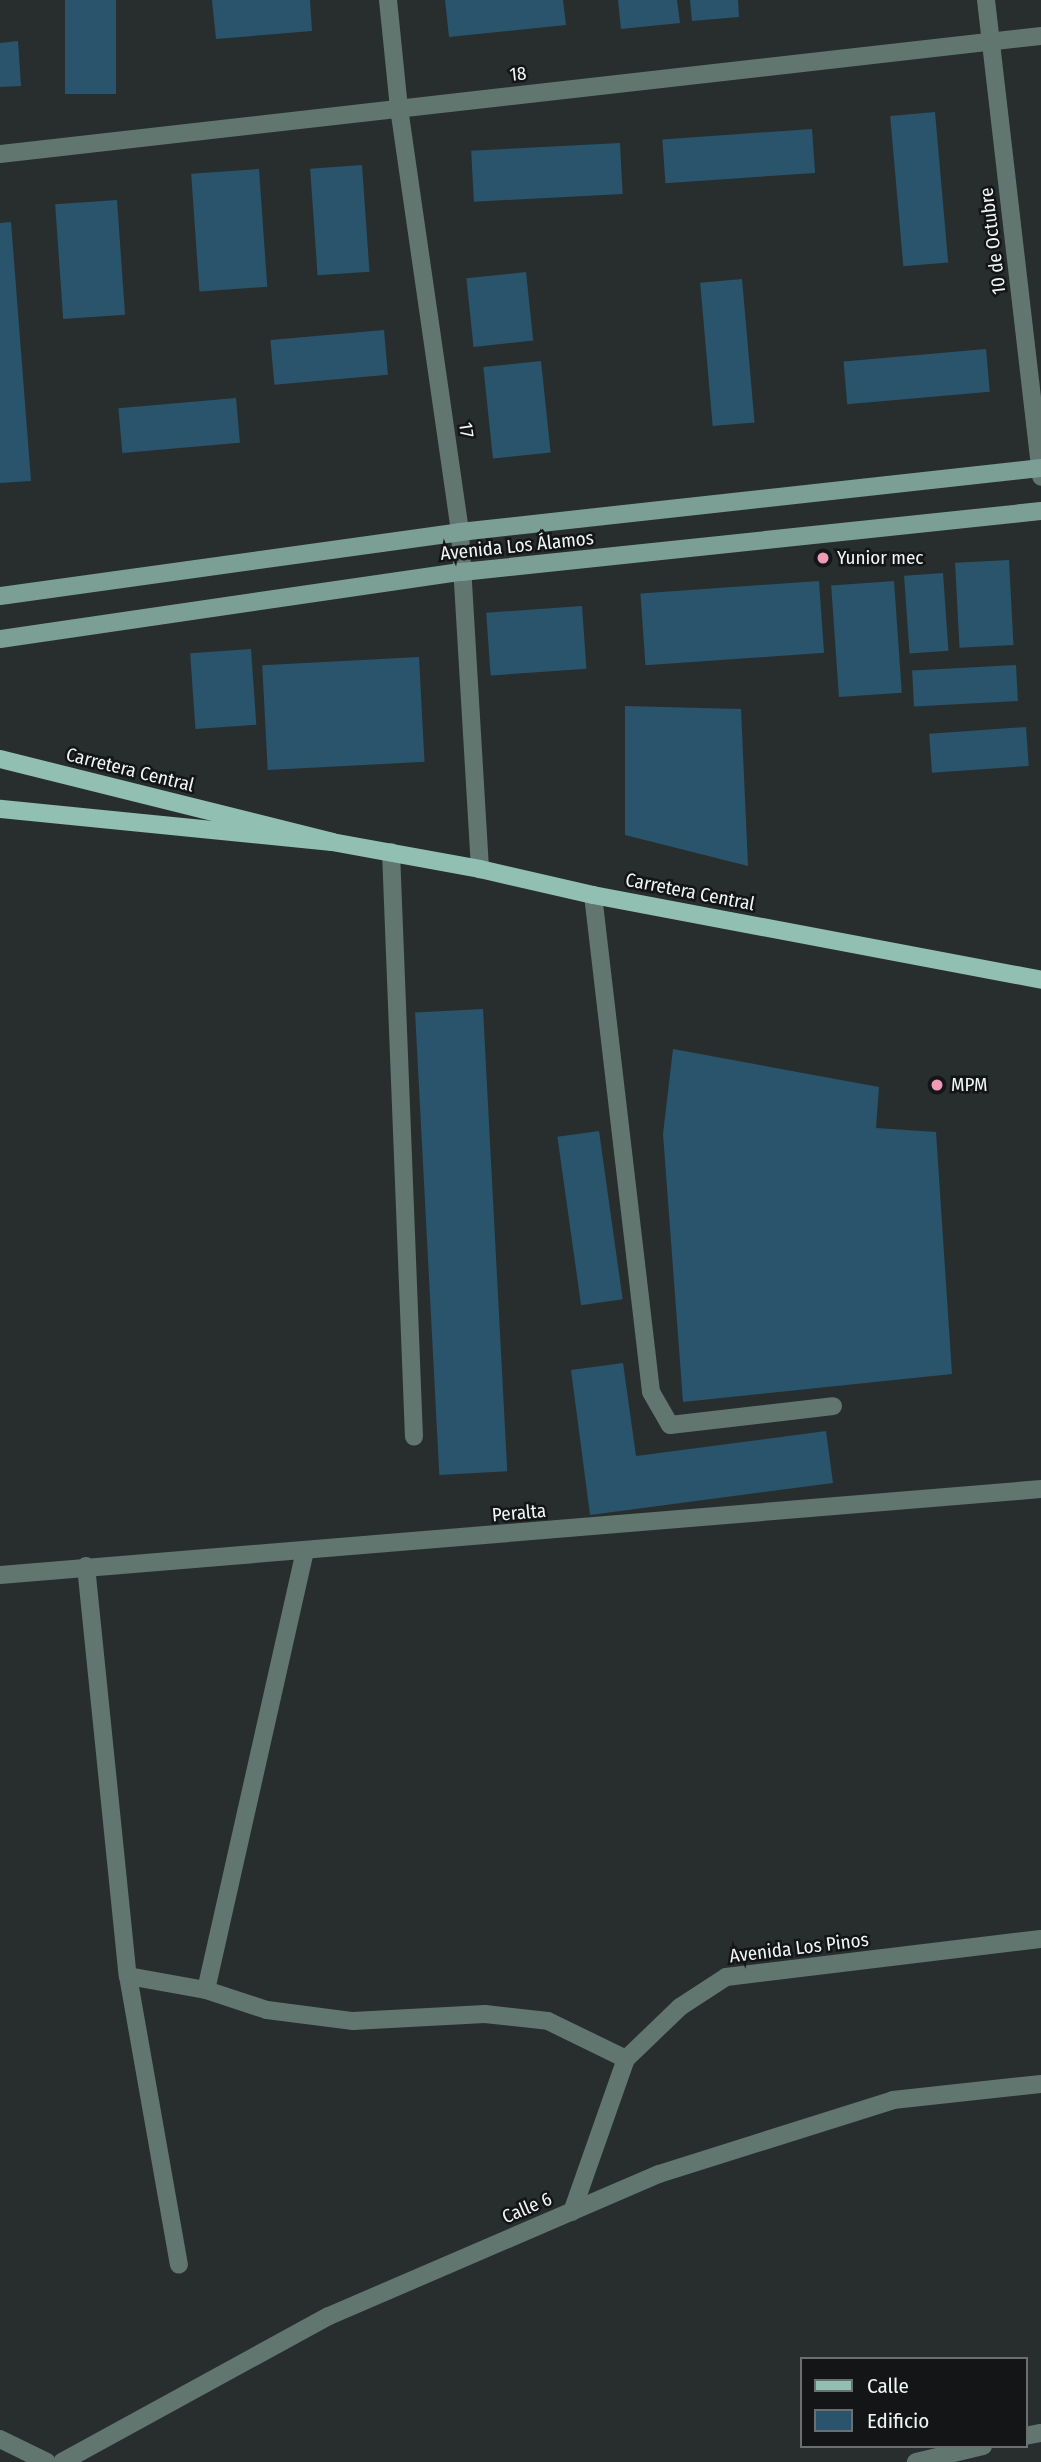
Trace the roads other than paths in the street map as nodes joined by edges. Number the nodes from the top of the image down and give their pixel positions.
1 (388, 0) edge
2 (986, 0) edge
3 (1041, 36) edge
4 (991, 41) junction
5 (399, 108) junction
6 (0, 154) edge
7 (1041, 471) edge
8 (1041, 511) edge
9 (460, 532) junction
10 (462, 572) junction
11 (0, 596) edge
12 (0, 639) edge
13 (0, 759) edge
14 (0, 809) edge
15 (332, 842) junction
16 (391, 852) junction
17 (480, 869) junction
18 (593, 895) junction
19 (1041, 980) edge
20 (833, 1406) dead end
21 (414, 1437) dead end
22 (1041, 1489) edge
23 (305, 1552) junction
24 (86, 1566) junction
25 (0, 1575) edge
26 (1041, 1939) edge
27 (128, 1976) junction
28 (206, 1990) junction
29 (626, 2059) junction
30 (1041, 2084) edge
31 (572, 2212) junction
32 (179, 2265) dead end
33 (0, 2439) edge
34 (975, 2448) edge
35 (47, 2462) edge
36 (62, 2462) edge
37 (916, 2462) edge

1 - 5 street, 17
2 - 4 street, 10 de Octubre
3 - 4 street, 18
4 - 5 street, 18
4 - 7 street, 10 de Octubre
5 - 6 street, 18
5 - 9 street, 17
7 - 9 main road, Avenida Los Álamos
8 - 10 main road, Avenida Los Álamos
9 - 10 street, 17
9 - 11 main road, Avenida Los Álamos
10 - 12 main road, Avenida Los Álamos
10 - 17 street, 17
13 - 15 main road, Carretera Central
14 - 15 main road, Carretera Central
15 - 16 main road, Carretera Central
16 - 17 main road, Carretera Central
16 - 21 street
17 - 18 main road, Carretera Central
18 - 19 main road, Carretera Central
18 - 20 street
22 - 23 street, Peralta
23 - 24 street, Peralta
23 - 28 street
24 - 25 street, Peralta
24 - 27 street
26 - 29 street, Avenida Los Pinos
27 - 28 street
27 - 32 street
28 - 29 street
29 - 31 street, Avenida Los Pinos
30 - 31 street, Calle 6
31 - 36 street, Calle 6
33 - 35 street
34 - 37 street

